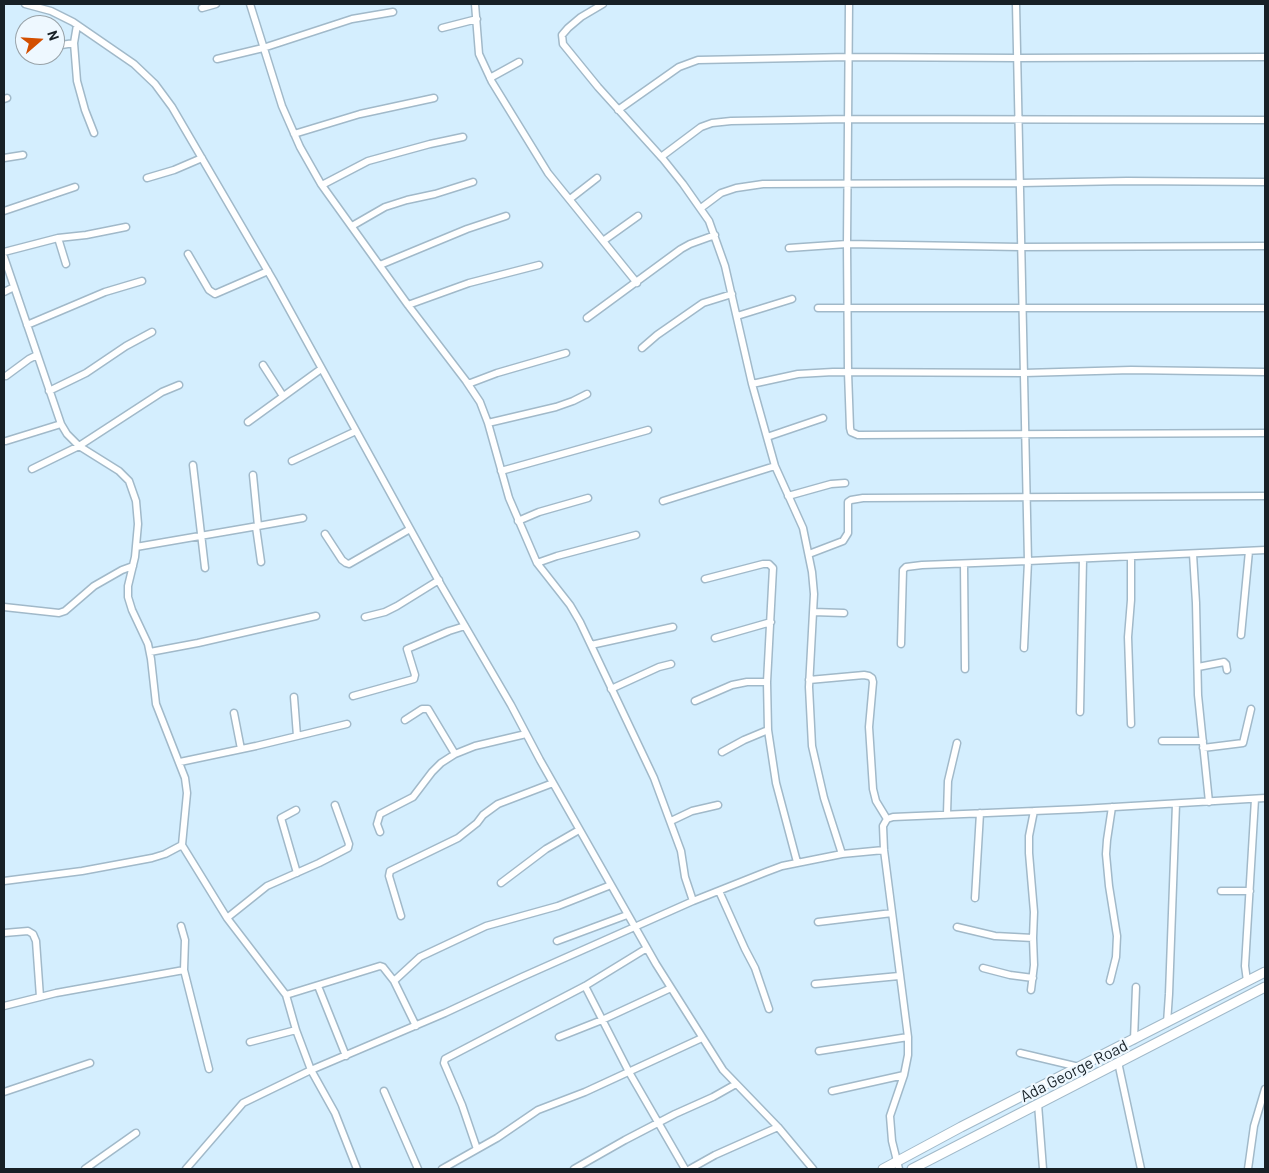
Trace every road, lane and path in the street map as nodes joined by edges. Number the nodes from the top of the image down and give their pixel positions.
1 (26, 4) edge
2 (216, 4) edge
3 (250, 4) edge
4 (475, 4) edge
5 (603, 4) edge
6 (849, 4) edge
7 (1016, 4) edge
8 (202, 8) dead end
9 (393, 12) dead end
10 (477, 19) junction
11 (78, 25) junction
12 (442, 28) dead end
13 (74, 43) junction
14 (65, 44) edge
15 (263, 48) junction
16 (849, 57) junction
17 (1265, 57) edge
18 (1017, 58) junction
19 (217, 59) dead end
20 (519, 62) dead end
21 (490, 78) junction
22 (434, 98) dead end
23 (618, 110) junction
24 (849, 119) junction
25 (1019, 120) junction
26 (1265, 120) edge
27 (94, 133) dead end
28 (294, 134) junction
29 (463, 137) dead end
30 (23, 155) dead end
31 (661, 157) junction
32 (4, 158) edge
33 (202, 158) junction
34 (147, 178) dead end
35 (598, 178) dead end
36 (473, 182) dead end
37 (1265, 182) edge
38 (848, 183) junction
39 (1020, 183) junction
40 (322, 186) junction
41 (75, 187) dead end
42 (570, 199) junction
43 (701, 208) junction
44 (4, 211) edge
45 (506, 216) dead end
46 (638, 216) dead end
47 (352, 226) junction
48 (126, 227) dead end
49 (715, 235) junction
50 (58, 238) junction
51 (603, 241) junction
52 (847, 244) junction
53 (1265, 246) edge
54 (1020, 247) junction
55 (789, 248) dead end
56 (4, 252) edge
57 (188, 254) dead end
58 (4, 257) edge
59 (66, 264) dead end
60 (380, 264) junction
61 (539, 265) dead end
62 (268, 271) junction
63 (142, 281) dead end
64 (637, 283) junction
65 (14, 287) junction
66 (4, 292) edge
67 (732, 294) junction
68 (792, 299) dead end
69 (408, 305) junction
70 (818, 308) dead end
71 (1265, 308) edge
72 (849, 309) junction
73 (1021, 309) junction
74 (737, 316) junction
75 (587, 318) dead end
76 (27, 325) junction
77 (152, 332) dead end
78 (642, 348) dead end
79 (566, 353) dead end
80 (37, 355) junction
81 (264, 365) dead end
82 (321, 369) junction
83 (848, 372) junction
84 (1265, 372) edge
85 (1024, 373) junction
86 (6, 376) dead end
87 (468, 384) junction
88 (752, 384) junction
89 (179, 385) dead end
90 (49, 391) junction
91 (587, 394) dead end
92 (283, 396) junction
93 (823, 418) dead end
94 (248, 422) dead end
95 (488, 423) junction
96 (61, 424) junction
97 (648, 430) dead end
98 (356, 431) junction
99 (1265, 433) edge
100 (1024, 434) junction
101 (767, 437) junction
102 (6, 441) dead end
103 (79, 446) junction
104 (292, 461) dead end
105 (193, 465) dead end
106 (775, 466) junction
107 (32, 469) dead end
108 (501, 471) junction
109 (253, 475) dead end
110 (845, 483) dead end
111 (788, 496) junction
112 (1265, 496) edge
113 (1026, 497) junction
114 (588, 498) dead end
115 (663, 501) dead end
116 (303, 518) dead end
117 (518, 520) junction
118 (257, 527) junction
119 (410, 529) junction
120 (325, 534) dead end
121 (636, 535) dead end
122 (200, 536) junction
123 (136, 547) junction
124 (1265, 550) edge
125 (1249, 551) junction
126 (809, 554) junction
127 (1193, 554) junction
128 (1131, 557) junction
129 (1083, 559) junction
130 (1028, 561) junction
131 (261, 562) dead end
132 (537, 563) junction
133 (964, 564) junction
134 (133, 566) junction
135 (205, 568) dead end
136 (705, 579) dead end
137 (439, 580) junction
138 (4, 606) edge
139 (813, 612) junction
140 (844, 613) dead end
141 (316, 616) dead end
142 (365, 617) dead end
143 (770, 622) junction
144 (465, 626) junction
145 (673, 627) dead end
146 (1241, 635) dead end
147 (715, 638) dead end
148 (901, 644) dead end
149 (591, 645) junction
150 (1024, 648) dead end
151 (150, 652) junction
152 (671, 664) dead end
153 (1198, 667) junction
154 (965, 670) dead end
155 (1227, 670) dead end
156 (809, 680) junction
157 (767, 682) junction
158 (611, 689) junction
159 (354, 696) dead end
160 (294, 697) dead end
161 (695, 701) dead end
162 (1252, 709) dead end
163 (1080, 712) dead end
164 (234, 713) dead end
165 (405, 720) dead end
166 (347, 724) dead end
167 (1131, 724) dead end
168 (768, 730) junction
169 (526, 734) junction
170 (298, 736) junction
171 (1162, 741) dead end
172 (957, 743) dead end
173 (1203, 744) junction
174 (241, 749) junction
175 (722, 752) dead end
176 (455, 754) junction
177 (180, 762) junction
178 (553, 783) junction
179 (1265, 798) edge
180 (1255, 799) junction
181 (1209, 802) junction
182 (1176, 804) junction
183 (335, 805) dead end
184 (718, 805) dead end
185 (1112, 808) junction
186 (296, 810) dead end
187 (1034, 811) junction
188 (980, 813) junction
189 (947, 814) junction
190 (887, 819) junction
191 (671, 821) junction
192 (579, 830) junction
193 (380, 832) dead end
194 (182, 845) junction
195 (884, 850) junction
196 (842, 854) junction
197 (797, 862) junction
198 (297, 873) junction
199 (4, 881) edge
200 (501, 883) dead end
201 (611, 885) junction
202 (719, 891) junction
203 (1222, 891) dead end
204 (1250, 891) junction
205 (975, 898) dead end
206 (693, 901) junction
207 (892, 913) junction
208 (627, 915) junction
209 (401, 916) dead end
210 (227, 918) junction
211 (818, 922) dead end
212 (182, 926) dead end
213 (635, 927) junction
214 (957, 927) dead end
215 (4, 932) edge
216 (1033, 938) junction
217 (557, 941) dead end
218 (647, 948) junction
219 (984, 968) dead end
220 (184, 970) junction
221 (1265, 972) edge
222 (899, 976) junction
223 (1033, 978) junction
224 (394, 981) junction
225 (1110, 981) dead end
226 (1247, 981) junction
227 (815, 984) dead end
228 (318, 986) junction
229 (585, 986) junction
230 (1136, 986) dead end
231 (1265, 987) edge
232 (671, 988) junction
233 (1031, 990) dead end
234 (286, 995) junction
235 (40, 997) junction
236 (4, 1006) edge
237 (769, 1009) dead end
238 (602, 1020) junction
239 (1166, 1023) junction
240 (416, 1026) junction
241 (296, 1030) junction
242 (559, 1037) dead end
243 (908, 1037) junction
244 (702, 1038) junction
245 (1134, 1040) junction
246 (250, 1042) dead end
247 (819, 1051) dead end
248 (1020, 1053) dead end
249 (346, 1056) junction
250 (1118, 1062) junction
251 (90, 1063) dead end
252 (1081, 1068) junction
253 (209, 1069) dead end
254 (311, 1070) junction
255 (629, 1072) junction
256 (904, 1075) junction
257 (736, 1084) junction
258 (1265, 1088) edge
259 (832, 1090) dead end
260 (384, 1091) dead end
261 (4, 1092) edge
262 (1038, 1104) junction
263 (658, 1123) junction
264 (778, 1127) junction
265 (136, 1133) dead end
266 (477, 1149) junction
267 (898, 1166) edge
268 (85, 1169) edge
269 (186, 1169) edge
270 (358, 1169) edge
271 (418, 1169) edge
272 (442, 1169) edge
273 (574, 1169) edge
274 (685, 1169) edge
275 (690, 1169) edge
276 (813, 1169) edge
277 (883, 1169) edge
278 (912, 1169) edge
279 (1043, 1169) edge
280 (1141, 1169) edge
281 (1248, 1169) edge

1 - 11 street
2 - 8 street
3 - 15 street
4 - 10 street
5 - 23 street
6 - 16 street
7 - 18 street
9 - 15 street
10 - 12 street
10 - 21 street
11 - 13 street
11 - 33 street
13 - 14 street
13 - 27 street
15 - 19 street
15 - 28 street
16 - 18 street
16 - 23 street
16 - 24 street
17 - 18 street
18 - 25 street
20 - 21 street
21 - 42 street
22 - 28 street
23 - 31 street
24 - 25 street
24 - 31 street
24 - 38 street
25 - 26 street
25 - 39 street
28 - 40 street
29 - 40 street
30 - 32 street
31 - 43 street
33 - 34 street
33 - 62 street
35 - 42 street
36 - 47 street
37 - 39 street
38 - 39 street
38 - 43 street
38 - 52 street
39 - 54 street
40 - 47 street
41 - 44 street
42 - 51 street
43 - 49 street
45 - 60 street
46 - 51 street
47 - 60 street
48 - 50 street
49 - 64 street
49 - 67 street
50 - 56 street
50 - 59 street
51 - 64 street
52 - 54 street
52 - 55 street
52 - 72 street
53 - 54 street
54 - 73 street
57 - 62 street
58 - 65 street
60 - 69 street
61 - 69 street
62 - 82 street
63 - 76 street
64 - 75 street
65 - 66 street
65 - 76 street
67 - 74 street
67 - 78 street
68 - 74 street
69 - 87 street
70 - 72 street
71 - 73 street
72 - 73 street
72 - 83 street
73 - 85 street
74 - 88 street
76 - 80 street
77 - 90 street
79 - 87 street
80 - 86 street
80 - 90 street
81 - 92 street
82 - 92 street
82 - 98 street
83 - 85 street
83 - 88 street
83 - 100 street
84 - 85 street
85 - 100 street
87 - 95 street
88 - 101 street
89 - 103 street
90 - 96 street
91 - 95 street
92 - 94 street
93 - 101 street
95 - 108 street
96 - 102 street
96 - 103 street
97 - 108 street
98 - 104 street
98 - 119 street
99 - 100 street
100 - 113 street
101 - 106 street
103 - 107 street
103 - 123 street
105 - 122 street
106 - 111 street
106 - 115 street
108 - 117 street
109 - 118 street
110 - 111 street
111 - 126 street
112 - 113 street
113 - 126 street
113 - 130 street
114 - 117 street
116 - 118 street
117 - 132 street
118 - 122 street
118 - 131 street
119 - 120 street
119 - 137 street
121 - 132 street
122 - 123 street
122 - 135 street
123 - 134 street
124 - 125 street
125 - 127 street
125 - 146 street
126 - 139 street
127 - 128 street
127 - 153 street
128 - 129 street
128 - 167 street
129 - 130 street
129 - 163 street
130 - 133 street
130 - 150 street
132 - 149 street
133 - 148 street
133 - 154 street
134 - 138 street
134 - 151 street
136 - 143 street
137 - 142 street
137 - 144 street
139 - 140 street
139 - 156 street
141 - 151 street
143 - 147 street
143 - 157 street
144 - 159 street
144 - 169 street
145 - 149 street
149 - 158 street
151 - 177 street
152 - 158 street
153 - 155 street
153 - 173 street
156 - 190 street
156 - 196 street
157 - 161 street
157 - 168 street
158 - 191 street
160 - 170 street
162 - 173 street
164 - 174 street
165 - 176 street
166 - 170 street
168 - 175 street
168 - 197 street
169 - 176 street
169 - 178 street
170 - 174 street
171 - 173 street
172 - 189 street
173 - 181 street
174 - 177 street
176 - 193 street
177 - 194 street
178 - 192 street
178 - 209 street
179 - 180 street
180 - 181 street
180 - 204 street
181 - 182 street
182 - 185 street
182 - 239 street
183 - 198 street
184 - 191 street
185 - 187 street
185 - 225 street
186 - 198 street
187 - 188 street
187 - 216 street
188 - 189 street
188 - 205 street
189 - 190 street
190 - 195 street
191 - 206 street
192 - 200 street
192 - 201 street
194 - 199 street
194 - 210 street
195 - 196 street
195 - 207 street
196 - 197 street
197 - 202 street
198 - 210 street
201 - 208 street
201 - 224 street
202 - 206 street
202 - 237 street
203 - 204 street
204 - 226 street
206 - 213 street
207 - 211 street
207 - 222 street
208 - 213 street
208 - 217 street
210 - 234 street
212 - 220 street
213 - 218 street
213 - 240 street
214 - 216 street
215 - 235 street
216 - 223 street
218 - 229 street
218 - 232 street
219 - 223 street
220 - 235 street
220 - 253 street
221 - 226 main road, Ada George Road
222 - 227 street
222 - 243 street
223 - 233 street
224 - 228 street
224 - 240 street
226 - 239 main road, Ada George Road
228 - 234 street
228 - 249 street
229 - 238 street
229 - 266 street
230 - 245 street
231 - 250 main road, Ada George Road
232 - 238 street
232 - 244 street
234 - 241 street
235 - 236 street
238 - 242 street
238 - 255 street
239 - 245 main road, Ada George Road
240 - 249 street
241 - 246 street
241 - 254 street
243 - 247 street
243 - 256 street
244 - 255 street
244 - 257 street
245 - 252 main road, Ada George Road
248 - 252 street
249 - 254 street
250 - 262 main road, Ada George Road
250 - 280 street
251 - 261 street
252 - 267 main road, Ada George Road
254 - 269 street
254 - 270 street
255 - 263 street
255 - 266 street
256 - 259 street
256 - 267 street
257 - 263 street
257 - 264 street
258 - 281 street
260 - 271 street
262 - 278 main road, Ada George Road
262 - 279 street
263 - 273 street
263 - 274 street
264 - 275 street
264 - 276 street
265 - 268 street
266 - 272 street
267 - 277 main road, Ada George Road

